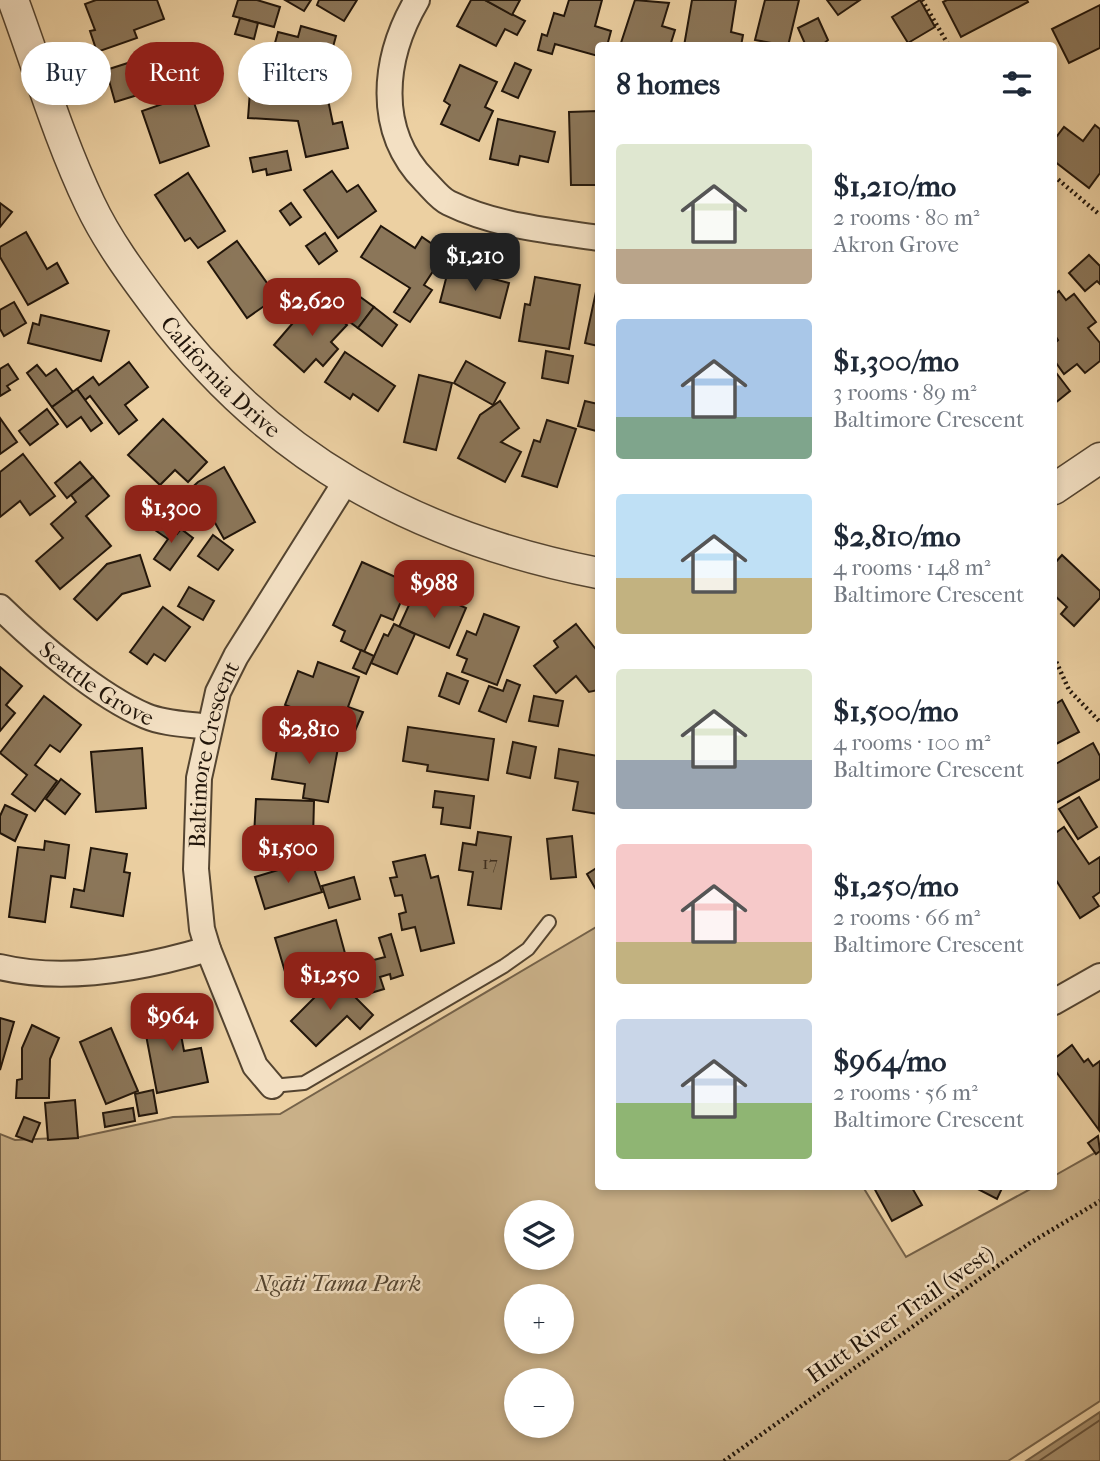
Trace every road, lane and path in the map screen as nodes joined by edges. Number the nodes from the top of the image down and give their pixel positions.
1 (13, 0) edge
2 (417, 0) edge
3 (922, 0) edge
4 (947, 42) edge
5 (1057, 179) edge
6 (1100, 215) edge
7 (595, 238) edge
8 (1100, 458) edge
9 (346, 481) junction
10 (1057, 487) edge
11 (595, 572) edge
12 (0, 607) edge
13 (1057, 664) edge
14 (1100, 722) edge
15 (209, 727) junction
16 (550, 922) dead end
17 (208, 949) junction
18 (0, 967) edge
19 (1100, 976) edge
20 (1057, 1000) edge
21 (272, 1086) joint
22 (1100, 1201) edge
23 (724, 1461) edge

1 - 9 street, California Drive
2 - 7 street
3 - 4 path
5 - 6 path
8 - 10 street
9 - 11 street, California Drive
9 - 15 street, Baltimore Crescent
12 - 15 street, Seattle Grove
13 - 14 path
15 - 17 street, Baltimore Crescent
16 - 21 lane
17 - 18 street
17 - 21 street, Baltimore Crescent
19 - 20 street
22 - 23 path, Hutt River Trail (west)

